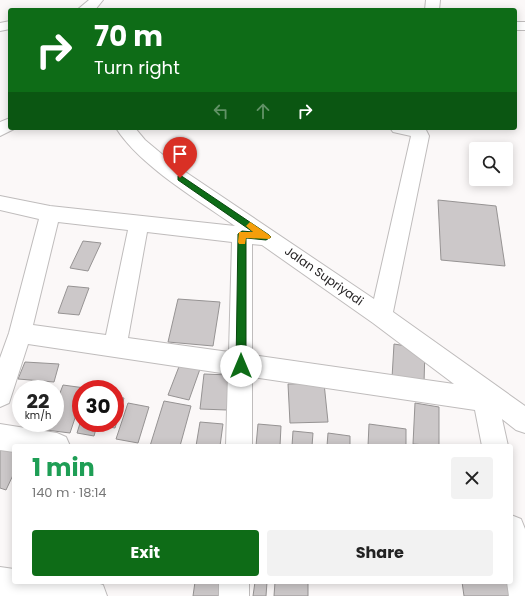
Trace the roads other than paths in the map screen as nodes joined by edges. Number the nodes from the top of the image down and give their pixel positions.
1 (96, 0) edge
2 (88, 8) edge
3 (127, 130) edge
4 (411, 130) edge
5 (0, 203) edge
6 (50, 214) junction
7 (139, 223) junction
8 (242, 234) junction
9 (266, 237) junction
10 (381, 316) junction
11 (20, 333) junction
12 (115, 346) junction
13 (241, 366) junction
14 (0, 395) edge
15 (491, 401) junction
16 (525, 422) edge
17 (0, 437) edge
18 (45, 444) edge
19 (239, 444) edge
20 (495, 444) edge
21 (513, 539) edge
22 (0, 582) edge
23 (12, 584) edge
24 (13, 584) edge
25 (234, 584) edge
26 (92, 596) edge
27 (234, 596) edge
28 (524, 596) edge

1 - 2 street
3 - 9 street, Jalan Supriyadi
4 - 10 street
5 - 6 street
6 - 7 street
6 - 11 street
7 - 8 street
7 - 12 street
8 - 9 street
8 - 13 street
9 - 10 street, Jalan Supriyadi
10 - 15 street, Jalan Supriyadi
11 - 12 street
11 - 14 street
12 - 13 street
13 - 15 street
13 - 19 street
15 - 16 street, Jalan Supriyadi
15 - 20 street
17 - 18 street
21 - 28 street
22 - 23 street
24 - 26 street
25 - 27 street

